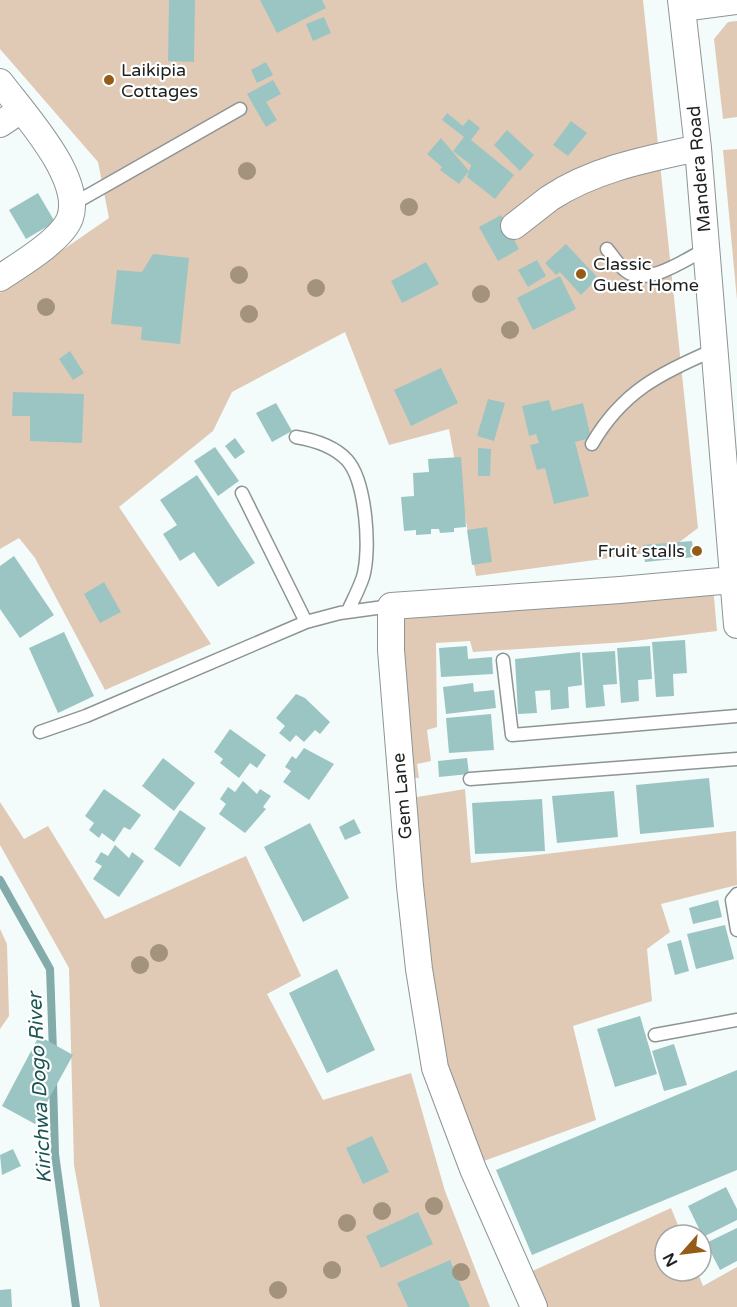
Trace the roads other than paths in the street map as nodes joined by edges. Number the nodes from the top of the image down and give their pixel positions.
1 (737, 1) edge
2 (681, 4) edge
3 (0, 82) edge
4 (240, 109) dead end
5 (10, 117) edge
6 (698, 148) junction
7 (73, 204) junction
8 (514, 226) dead end
9 (607, 249) dead end
10 (706, 249) junction
11 (0, 278) edge
12 (714, 350) junction
13 (296, 437) dead end
14 (592, 444) dead end
15 (242, 493) dead end
16 (732, 580) junction
17 (391, 606) junction
18 (348, 611) junction
19 (306, 622) junction
20 (737, 625) edge
21 (503, 660) dead end
22 (737, 716) edge
23 (40, 732) dead end
24 (737, 759) edge
25 (470, 780) dead end
26 (737, 894) edge
27 (737, 930) edge
28 (737, 1020) edge
29 (656, 1035) dead end
30 (534, 1307) edge

1 - 2 street
2 - 6 street, Mandera Road
3 - 5 street
4 - 7 lane
5 - 7 street
6 - 8 street
6 - 10 street, Mandera Road
7 - 11 street
9 - 10 lane
10 - 12 street, Mandera Road
12 - 14 lane
12 - 16 street, Mandera Road
13 - 18 lane
15 - 19 lane
16 - 17 street
16 - 20 street, Mandera Road
17 - 18 lane
17 - 30 street, Gem Lane
18 - 19 lane
19 - 23 lane
21 - 22 lane
24 - 25 lane
26 - 27 lane
28 - 29 lane

